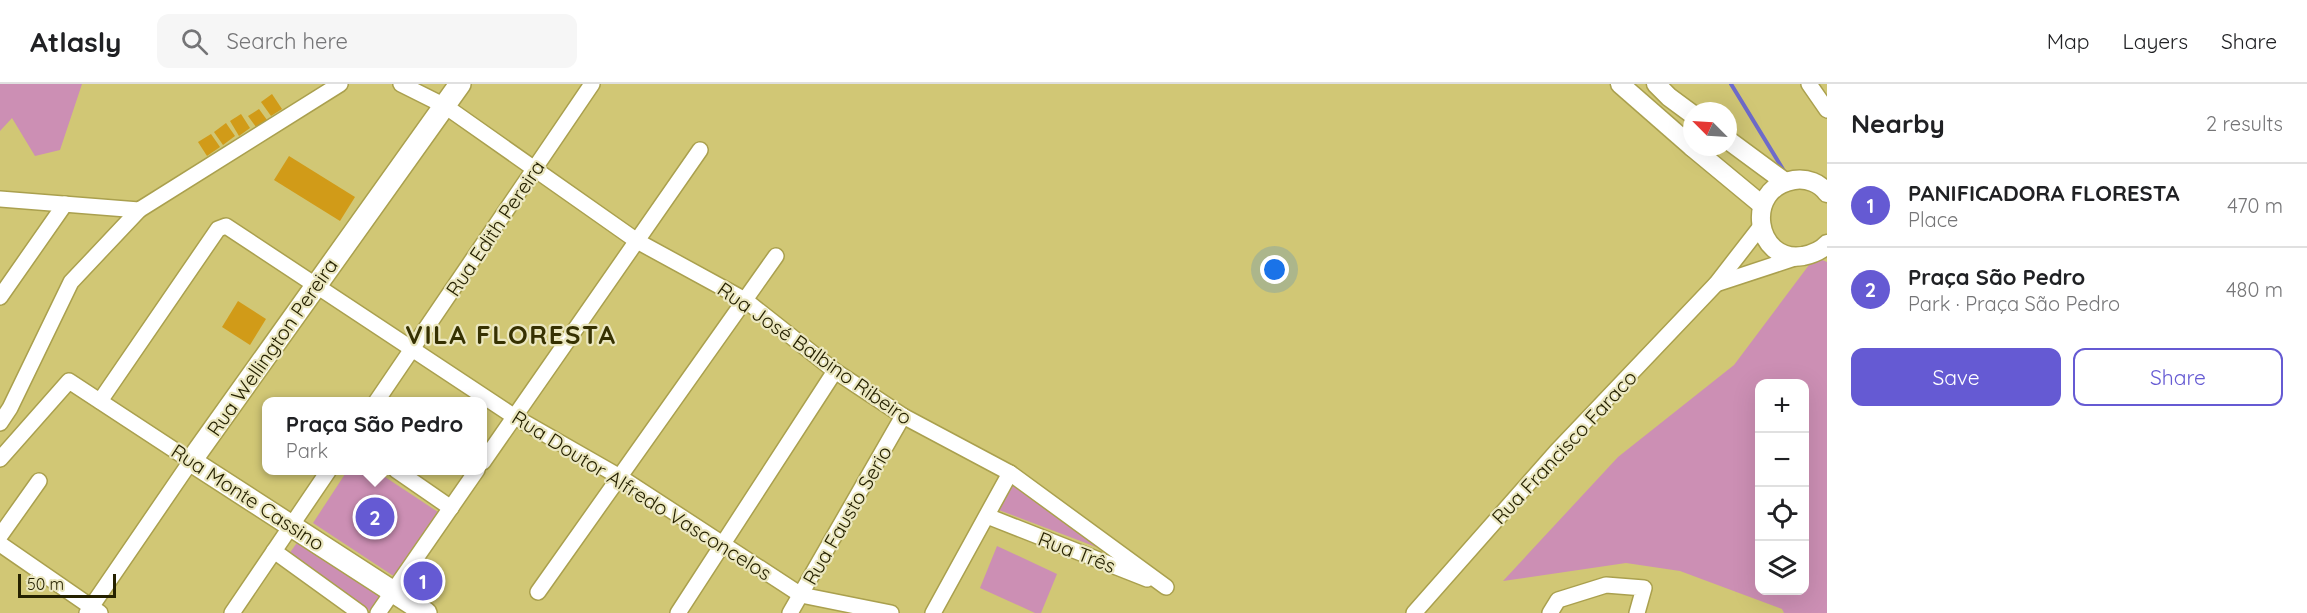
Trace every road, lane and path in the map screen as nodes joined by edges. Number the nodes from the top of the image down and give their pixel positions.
1 (340, 84) edge
2 (401, 84) edge
3 (460, 84) edge
4 (592, 84) edge
5 (1620, 84) edge
6 (1656, 84) edge
7 (1809, 84) edge
8 (445, 106) junction
9 (1683, 107) edge
10 (1827, 110) edge
11 (1683, 139) edge
12 (1737, 147) edge
13 (700, 150) dead end
14 (1703, 156) edge
15 (536, 168) junction
16 (1785, 182) junction
17 (1826, 189) edge
18 (0, 199) edge
19 (65, 204) junction
20 (1762, 205) junction
21 (139, 210) junction
22 (1761, 226) junction
23 (637, 241) junction
24 (1827, 244) edge
25 (776, 256) dead end
26 (1798, 256) junction
27 (1716, 284) junction
28 (315, 286) junction
29 (0, 297) edge
30 (745, 300) junction
31 (412, 349) junction
32 (835, 371) junction
33 (379, 397) edge
34 (485, 397) edge
35 (487, 399) edge
36 (100, 401) junction
37 (903, 416) junction
38 (515, 417) junction
39 (0, 423) edge
40 (487, 456) edge
41 (0, 459) edge
42 (191, 461) junction
43 (1010, 473) junction
44 (326, 475) edge
45 (402, 475) edge
46 (474, 475) edge
47 (620, 477) junction
48 (39, 481) dead end
49 (451, 508) junction
50 (987, 516) junction
51 (292, 526) junction
52 (0, 536) edge
53 (723, 543) junction
54 (0, 544) edge
55 (274, 551) junction
56 (1166, 587) joint
57 (393, 591) junction
58 (538, 592) dead end
59 (801, 595) junction
60 (92, 611) edge
61 (232, 613) edge
62 (360, 613) edge
63 (378, 613) edge
64 (426, 613) edge
65 (678, 613) edge
66 (790, 613) edge
67 (891, 613) edge
68 (933, 613) edge
69 (1414, 613) edge
70 (1550, 613) edge
71 (1637, 613) edge

1 - 21 street
2 - 8 street, Rua José Balbino Ribeiro
3 - 8 main road, Rua Wellington Pereira
4 - 15 street, Rua Edith Pereira
5 - 11 street
6 - 9 street
7 - 10 street
8 - 15 street, Rua José Balbino Ribeiro
8 - 28 main road, Rua Wellington Pereira
12 - 16 street
13 - 23 street
14 - 20 street
15 - 23 street, Rua José Balbino Ribeiro
15 - 31 street, Rua Edith Pereira
16 - 17 street
16 - 20 street
18 - 19 street
19 - 21 street
19 - 29 street
20 - 22 street
21 - 39 street
22 - 26 street
22 - 27 street, Rua Francisco Faraco
23 - 30 street, Rua José Balbino Ribeiro
23 - 38 street
24 - 26 street
25 - 30 street
26 - 27 street, Rua Francisco Faraco
27 - 69 street, Rua Francisco Faraco
28 - 31 street, Rua Doutor Alfredo Vasconcelos
28 - 36 street, Rua Doutor Alfredo Vasconcelos
28 - 42 main road, Rua Wellington Pereira
30 - 32 street, Rua José Balbino Ribeiro
30 - 47 street
31 - 33 street, Rua Edith Pereira
31 - 34 street, Rua Doutor Alfredo Vasconcelos
32 - 37 street, Rua José Balbino Ribeiro
32 - 53 street
35 - 38 street, Rua Doutor Alfredo Vasconcelos
36 - 41 street, Rua Monte Cassino
36 - 42 street, Rua Monte Cassino
37 - 43 street, Rua José Balbino Ribeiro
37 - 59 street, Rua Fausto Serio
38 - 40 street
38 - 47 street, Rua Doutor Alfredo Vasconcelos
42 - 51 main road, Rua Monte Cassino
42 - 60 street, Rua Wellington Pereira
43 - 50 street
43 - 56 street, Rua José Balbino Ribeiro
44 - 51 street
45 - 49 street
46 - 49 street
47 - 53 street, Rua Doutor Alfredo Vasconcelos
47 - 58 street
48 - 52 street
49 - 57 street
50 - 56 street, Rua Três
50 - 68 street
51 - 55 street
51 - 57 main road, Rua Monte Cassino
53 - 59 street, Rua Doutor Alfredo Vasconcelos
53 - 65 street
54 - 60 street
55 - 61 street
55 - 62 street
57 - 63 street
57 - 64 main road, Rua Monte Cassino
59 - 66 street, Rua Fausto Serio
59 - 67 street, Rua Doutor Alfredo Vasconcelos
70 - 71 street

